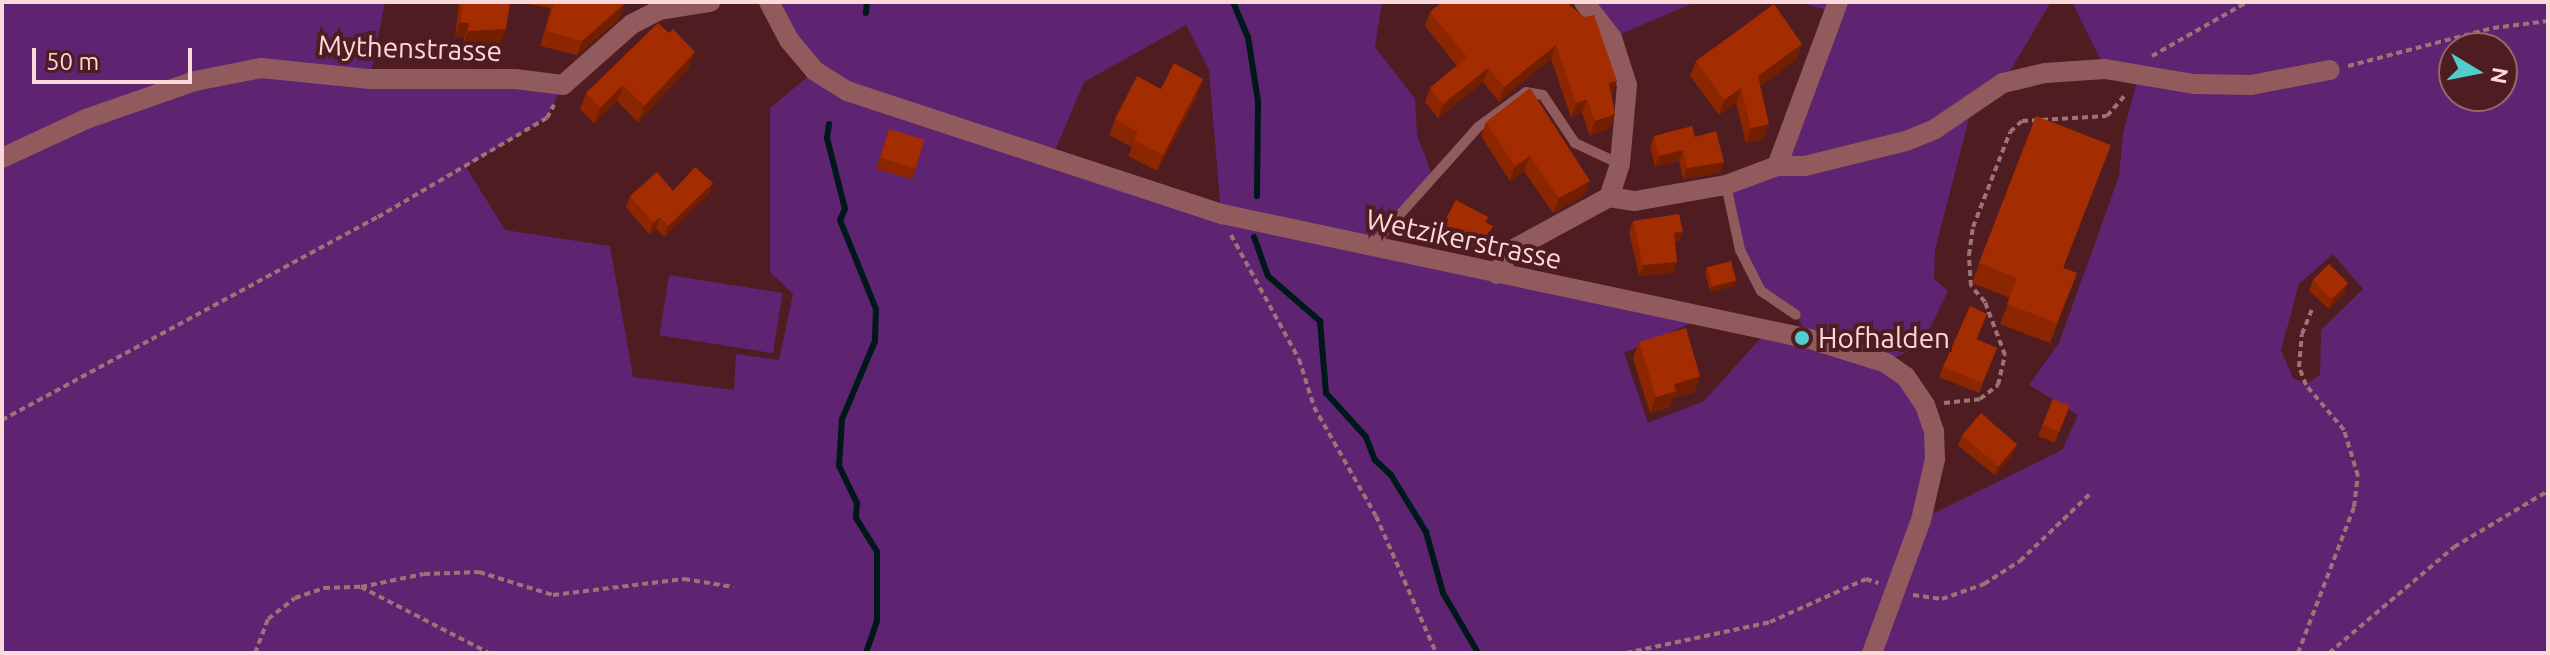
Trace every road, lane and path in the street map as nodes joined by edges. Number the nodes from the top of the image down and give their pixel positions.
1 (710, 2) edge
2 (769, 2) edge
3 (1584, 2) edge
4 (1838, 2) edge
5 (2247, 2) edge
6 (2548, 21) edge
7 (2330, 70) joint
8 (2140, 72) junction
9 (563, 85) junction
10 (2, 158) edge
11 (1620, 164) junction
12 (1777, 166) junction
13 (1726, 185) junction
14 (1609, 197) junction
15 (1222, 214) junction
16 (1370, 248) junction
17 (1497, 274) junction
18 (2313, 307) dead end
19 (1796, 315) dead end
20 (1966, 401) dead end
21 (2, 420) edge
22 (2548, 491) edge
23 (2092, 492) dead end
24 (361, 587) junction
25 (733, 587) dead end
26 (1896, 588) junction
27 (255, 653) edge
28 (489, 653) edge
29 (1436, 653) edge
30 (1626, 653) edge
31 (1872, 653) edge
32 (2298, 653) edge
33 (2329, 653) edge

1 - 9 street
2 - 15 street, Wetzikerstrasse
3 - 11 street
4 - 12 street
5 - 8 path
6 - 7 path
7 - 8 street
8 - 12 street
8 - 20 path
9 - 10 street, Mythenstrasse
9 - 21 path
11 - 14 street
11 - 16 lane
12 - 13 street
13 - 14 street
13 - 19 lane
14 - 17 street
15 - 16 street, Wetzikerstrasse
15 - 29 path
16 - 17 street, Wetzikerstrasse
17 - 26 street, Wetzikerstrasse
18 - 32 path
22 - 33 path
23 - 26 path
24 - 25 path
24 - 27 path
24 - 28 path
26 - 30 path
26 - 31 street, Wetzikerstrasse

